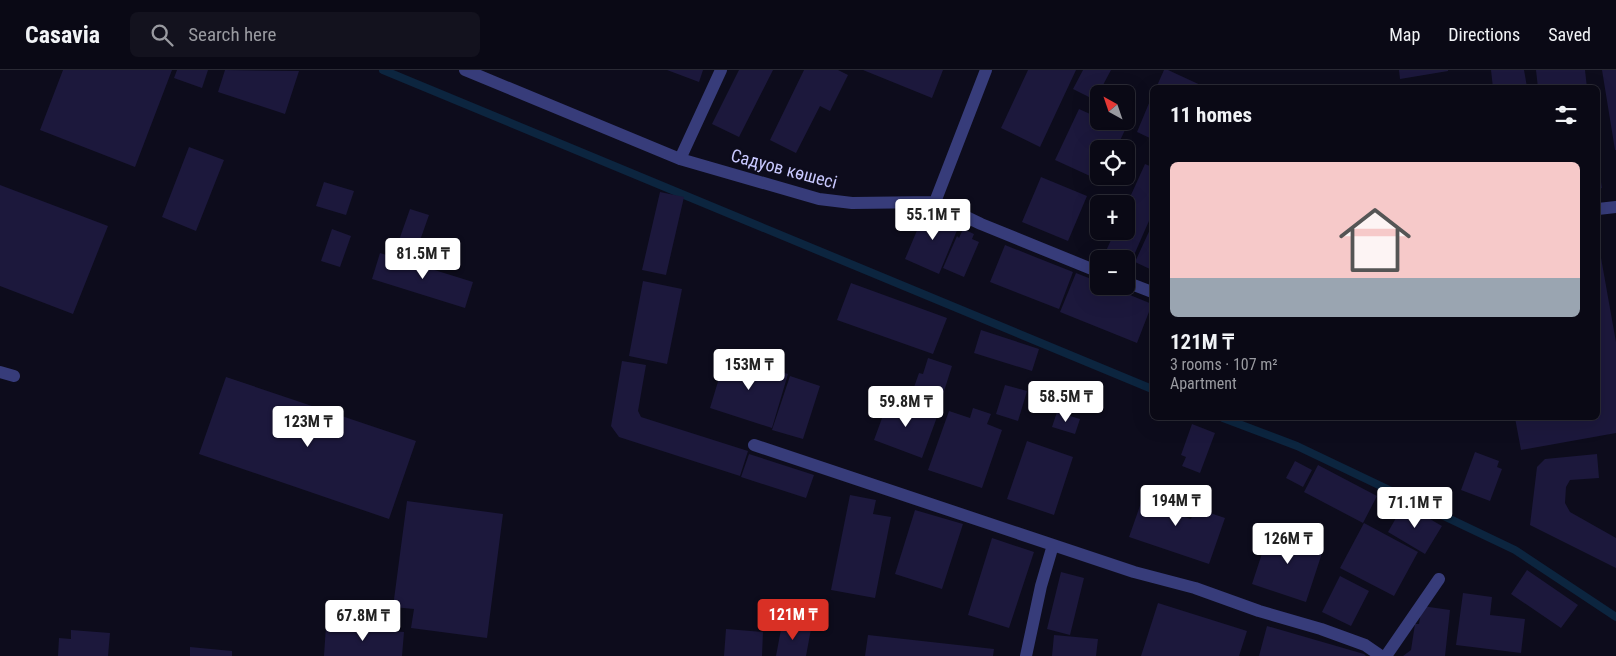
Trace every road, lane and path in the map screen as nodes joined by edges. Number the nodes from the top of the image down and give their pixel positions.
1 (465, 70) edge
2 (721, 70) edge
3 (986, 70) edge
4 (680, 159) junction
5 (935, 202) junction
6 (1616, 207) edge
7 (1600, 209) edge
8 (1090, 268) edge
9 (1135, 285) edge
10 (1150, 291) edge
11 (0, 372) edge
12 (14, 376) dead end
13 (754, 445) dead end
14 (1053, 545) junction
15 (1439, 579) dead end
16 (1026, 656) edge
17 (1381, 656) edge
18 (1386, 656) edge

1 - 4 street, Садуов көшесі
2 - 4 street
3 - 5 street
4 - 5 street, Садуов көшесі
5 - 8 street, Садуов көшесі
6 - 7 street
9 - 10 street
11 - 12 street
13 - 14 street
14 - 16 street
14 - 17 street
15 - 18 street

